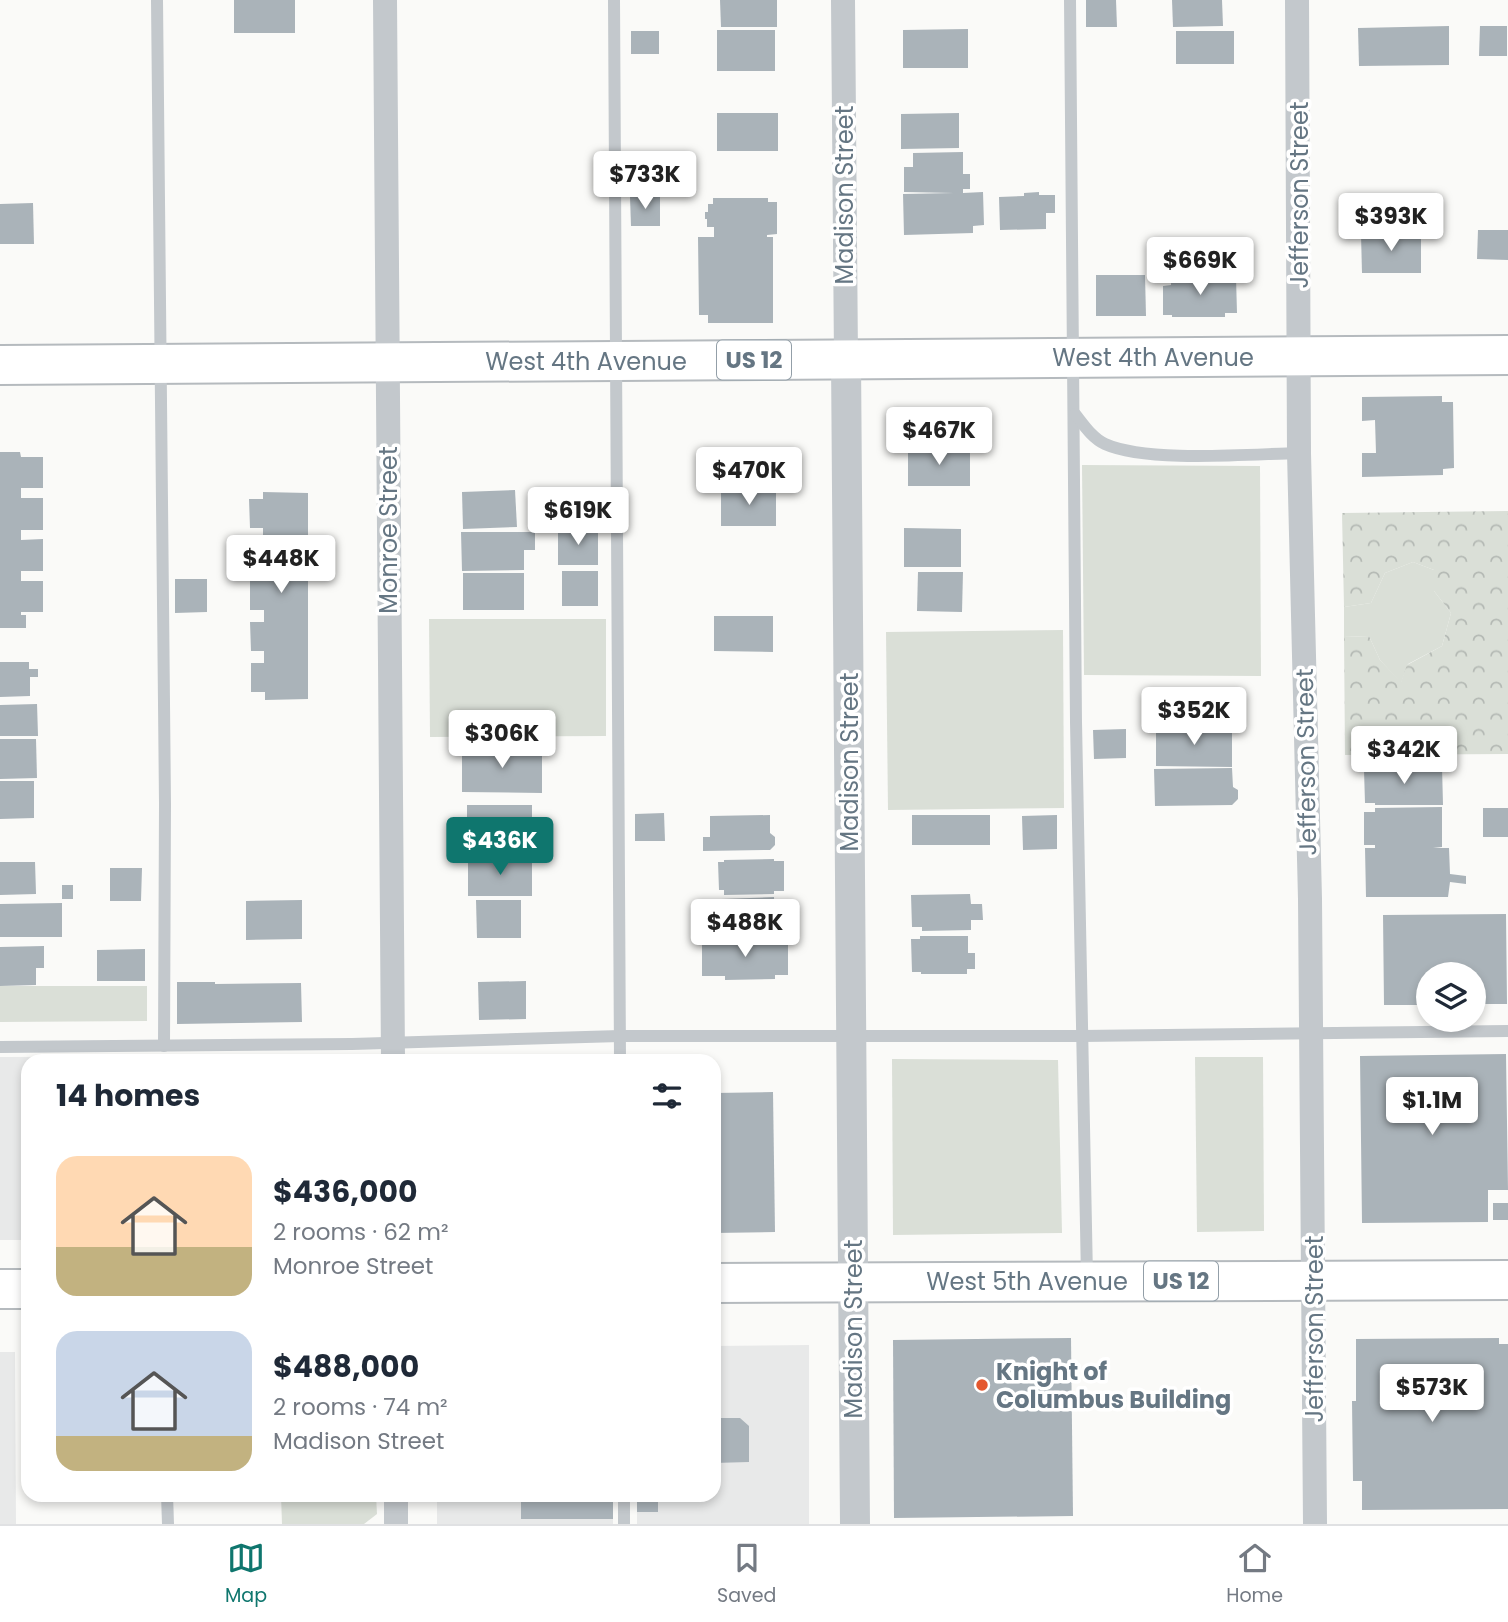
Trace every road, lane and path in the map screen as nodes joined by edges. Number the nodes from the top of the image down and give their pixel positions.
1 (157, 0) edge
2 (385, 0) edge
3 (614, 0) edge
4 (843, 0) edge
5 (1070, 0) edge
6 (1297, 0) edge
7 (1508, 355) edge
8 (1299, 356) junction
9 (1074, 358) junction
10 (846, 359) junction
11 (618, 361) junction
12 (387, 363) junction
13 (160, 364) junction
14 (0, 365) edge
15 (1075, 414) junction
16 (1299, 453) junction
17 (1508, 1031) edge
18 (1311, 1033) junction
19 (851, 1035) junction
20 (620, 1037) junction
21 (1082, 1037) junction
22 (164, 1045) junction
23 (0, 1047) edge
24 (393, 1051) edge
25 (620, 1054) edge
26 (1508, 1280) edge
27 (1087, 1281) junction
28 (1313, 1281) junction
29 (853, 1282) junction
30 (721, 1283) edge
31 (0, 1289) edge
32 (21, 1289) edge
33 (167, 1502) edge
34 (396, 1502) edge
35 (624, 1502) edge
36 (168, 1524) edge
37 (396, 1524) edge
38 (624, 1524) edge
39 (855, 1524) edge
40 (1315, 1524) edge

1 - 13 lane
2 - 12 street, Monroe Street
3 - 11 lane
4 - 10 street, Madison Street
5 - 9 lane
6 - 8 street, Jefferson Street
7 - 8 main road, West 4th Avenue / US 12
8 - 9 main road, West 4th Avenue / US 12
8 - 16 street, Jefferson Street
9 - 10 main road, West 4th Avenue / US 12
9 - 15 lane
10 - 11 main road, West 4th Avenue / US 12
10 - 19 street, Madison Street
11 - 12 main road, West 4th Avenue / US 12
11 - 20 lane
12 - 13 main road, West 4th Avenue / US 12
12 - 24 street, Monroe Street
13 - 14 main road, West 4th Avenue / US 12
13 - 22 lane
15 - 16 lane
15 - 21 lane
16 - 18 street, Jefferson Street
17 - 18 lane
18 - 21 lane
18 - 28 street, Jefferson Street
19 - 20 lane
19 - 21 lane
19 - 29 street, Madison Street
20 - 24 lane
20 - 25 lane
21 - 27 lane
22 - 23 lane
22 - 24 lane
26 - 28 main road, West 5th Avenue / US 12
27 - 28 main road, West 5th Avenue / US 12
27 - 29 main road, West 5th Avenue / US 12
28 - 40 street, Jefferson Street
29 - 30 main road, West 5th Avenue / US 12
29 - 39 street, Madison Street
31 - 32 main road
33 - 36 lane
34 - 37 street
35 - 38 lane

